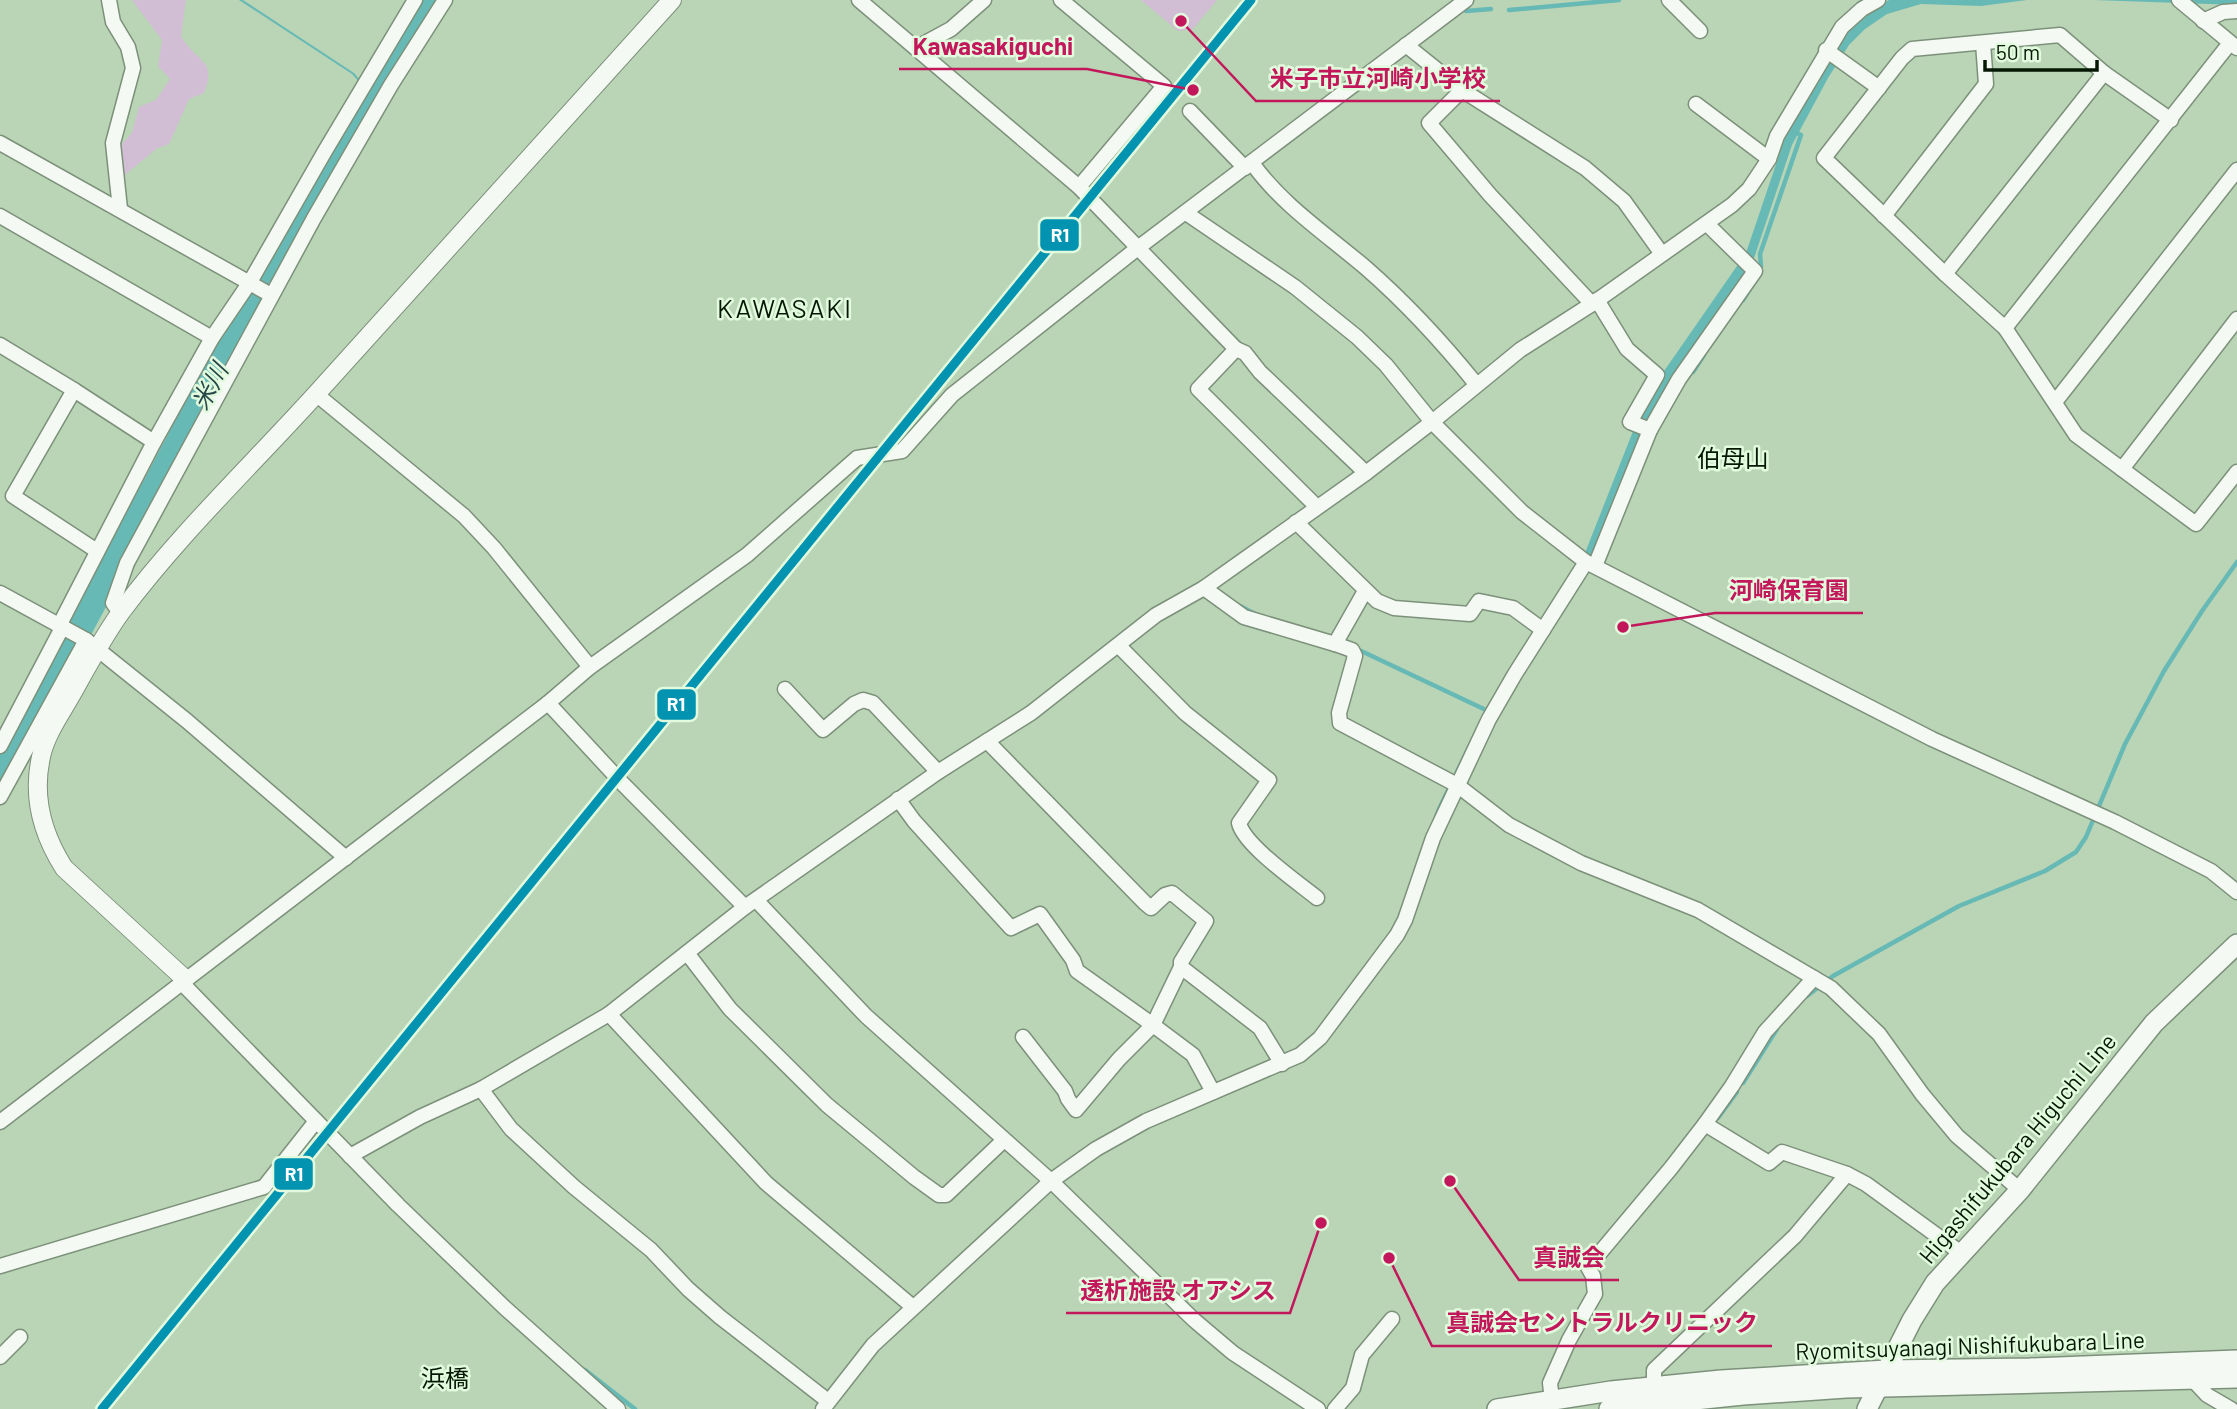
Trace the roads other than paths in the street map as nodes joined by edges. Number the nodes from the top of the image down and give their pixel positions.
1 (109, 0) edge
2 (415, 0) edge
3 (445, 0) edge
4 (672, 0) edge
5 (859, 0) edge
6 (984, 0) edge
7 (1061, 0) edge
8 (1466, 0) edge
9 (1669, 0) edge
10 (1878, 0) edge
11 (2179, 0) edge
12 (2237, 11) edge
13 (2203, 21) junction
14 (1700, 31) dead end
15 (1983, 43) junction
16 (1406, 46) junction
17 (2234, 46) edge
18 (916, 48) junction
19 (1826, 50) junction
20 (2104, 73) junction
21 (1879, 88) junction
22 (1462, 90) junction
23 (1696, 104) dead end
24 (1190, 111) dead end
25 (2171, 120) junction
26 (0, 143) edge
27 (1769, 159) junction
28 (1248, 166) junction
29 (2237, 172) edge
30 (1079, 187) junction
31 (120, 209) junction
32 (1186, 213) junction
33 (0, 216) edge
34 (1884, 216) junction
35 (1707, 224) junction
36 (1139, 247) junction
37 (1662, 254) junction
38 (1945, 274) junction
39 (250, 282) junction
40 (271, 295) junction
41 (1595, 302) junction
42 (2237, 319) edge
43 (2005, 328) junction
44 (212, 338) junction
45 (0, 345) edge
46 (1236, 349) junction
47 (1476, 384) junction
48 (74, 390) junction
49 (316, 394) junction
50 (2055, 402) junction
51 (1433, 422) junction
52 (1643, 427) junction
53 (154, 442) junction
54 (2122, 469) junction
55 (2237, 472) edge
56 (1366, 473) junction
57 (1316, 506) junction
58 (1296, 522) junction
59 (97, 551) junction
60 (1590, 564) junction
61 (1205, 588) junction
62 (1365, 591) junction
63 (0, 593) edge
64 (120, 613) junction
65 (63, 627) junction
66 (1544, 629) junction
67 (89, 642) junction
68 (1335, 644) junction
69 (1119, 646) junction
70 (590, 667) junction
71 (785, 689) dead end
72 (548, 703) junction
73 (987, 741) junction
74 (0, 746) edge
75 (938, 772) junction
76 (1457, 785) junction
77 (0, 797) edge
78 (898, 799) junction
79 (346, 858) junction
80 (2237, 892) edge
81 (1317, 898) dead end
82 (751, 904) junction
83 (2237, 944) edge
84 (687, 953) junction
85 (1181, 967) junction
86 (1814, 978) junction
87 (183, 981) junction
88 (609, 1014) junction
89 (1153, 1025) junction
90 (1023, 1037) dead end
91 (1282, 1064) junction
92 (481, 1089) junction
93 (1213, 1092) junction
94 (316, 1121) junction
95 (0, 1122) edge
96 (1705, 1124) junction
97 (1004, 1140) junction
98 (350, 1156) junction
99 (1847, 1174) junction
100 (1051, 1181) junction
101 (2020, 1190) junction
102 (1961, 1253) junction
103 (0, 1266) edge
104 (913, 1307) junction
105 (1392, 1319) dead end
106 (20, 1337) dead end
107 (0, 1357) edge
108 (2237, 1360) edge
109 (1883, 1378) junction
110 (2237, 1378) edge
111 (2194, 1381) junction
112 (1654, 1386) junction
113 (1552, 1400) junction
114 (825, 1405) edge
115 (611, 1407) edge
116 (1318, 1409) edge
117 (1335, 1409) edge
118 (1497, 1409) edge
119 (1609, 1409) edge
120 (1867, 1409) edge
121 (2231, 1409) edge

1 - 31 street
2 - 39 street
3 - 40 street
4 - 49 street
5 - 18 street
6 - 18 street
7 - 30 street
8 - 16 street
9 - 14 street
10 - 19 street
11 - 13 street
12 - 13 street
13 - 17 street
15 - 20 street
15 - 21 street
15 - 34 street
16 - 22 street
16 - 28 street
17 - 25 street
18 - 30 street
19 - 21 street
19 - 27 street
20 - 25 street
20 - 38 street
21 - 34 street
22 - 37 street
22 - 41 street
23 - 27 street
24 - 28 street
25 - 43 street
26 - 31 street
27 - 35 street
28 - 32 street
28 - 47 street
29 - 50 street
30 - 36 street
31 - 39 street
32 - 36 street
32 - 51 street
33 - 44 street
34 - 38 street
35 - 37 street
35 - 52 street
36 - 46 street
36 - 70 street
37 - 41 street
38 - 43 street
39 - 40 street
39 - 44 street
40 - 64 street
41 - 47 street
41 - 52 street
42 - 54 street
43 - 50 street
44 - 53 street
45 - 48 street
46 - 56 street
46 - 57 street
47 - 51 street
48 - 53 street
48 - 59 street
49 - 64 street
49 - 70 street
50 - 54 street
51 - 56 street
51 - 60 street
52 - 60 street
53 - 59 street
54 - 55 street
56 - 57 street
57 - 58 street
58 - 61 street
58 - 62 street
59 - 65 street
60 - 66 street
60 - 80 street
61 - 68 street
61 - 69 street
62 - 66 street
62 - 68 street
63 - 65 street
64 - 67 street
65 - 67 street
65 - 74 street
66 - 76 street
67 - 77 street
67 - 79 street
67 - 87 street
68 - 76 street
69 - 73 street
69 - 81 street
70 - 72 street
71 - 75 street
72 - 79 street
72 - 82 street
73 - 75 street
73 - 85 street
75 - 78 street
76 - 86 street
76 - 91 street
78 - 82 street
78 - 89 street
79 - 87 street
82 - 84 street
82 - 97 street
83 - 101 main road, Higashifukubara Higuchi Line
84 - 88 street
84 - 97 street
85 - 89 street
85 - 91 street
86 - 96 street
86 - 101 street
87 - 94 street
87 - 95 street
88 - 92 street
88 - 104 street
89 - 90 street
89 - 93 street
91 - 93 street
92 - 98 street
92 - 114 street
93 - 100 street
94 - 98 street
94 - 103 street
96 - 99 street
96 - 113 street
97 - 100 street
98 - 115 street
99 - 102 street
99 - 112 street
100 - 104 street
100 - 116 street
101 - 102 main road, Higashifukubara Higuchi Line
102 - 109 main road, Higashifukubara Higuchi Line
104 - 114 street
105 - 117 street
106 - 107 street
108 - 109 main road, Ryomitsuyanagi Nishifukubara Line
109 - 111 main road, Ryomitsuyanagi Nishifukubara Line
109 - 112 main road, Ryomitsuyanagi Nishifukubara Line
109 - 119 main road, Ryomitsuyanagi Nishifukubara Line
109 - 120 main road, Higashifukubara Higuchi Line
110 - 111 main road, Ryomitsuyanagi Nishifukubara Line
111 - 121 street
112 - 113 main road, Ryomitsuyanagi Nishifukubara Line
113 - 118 main road, Ryomitsuyanagi Nishifukubara Line

